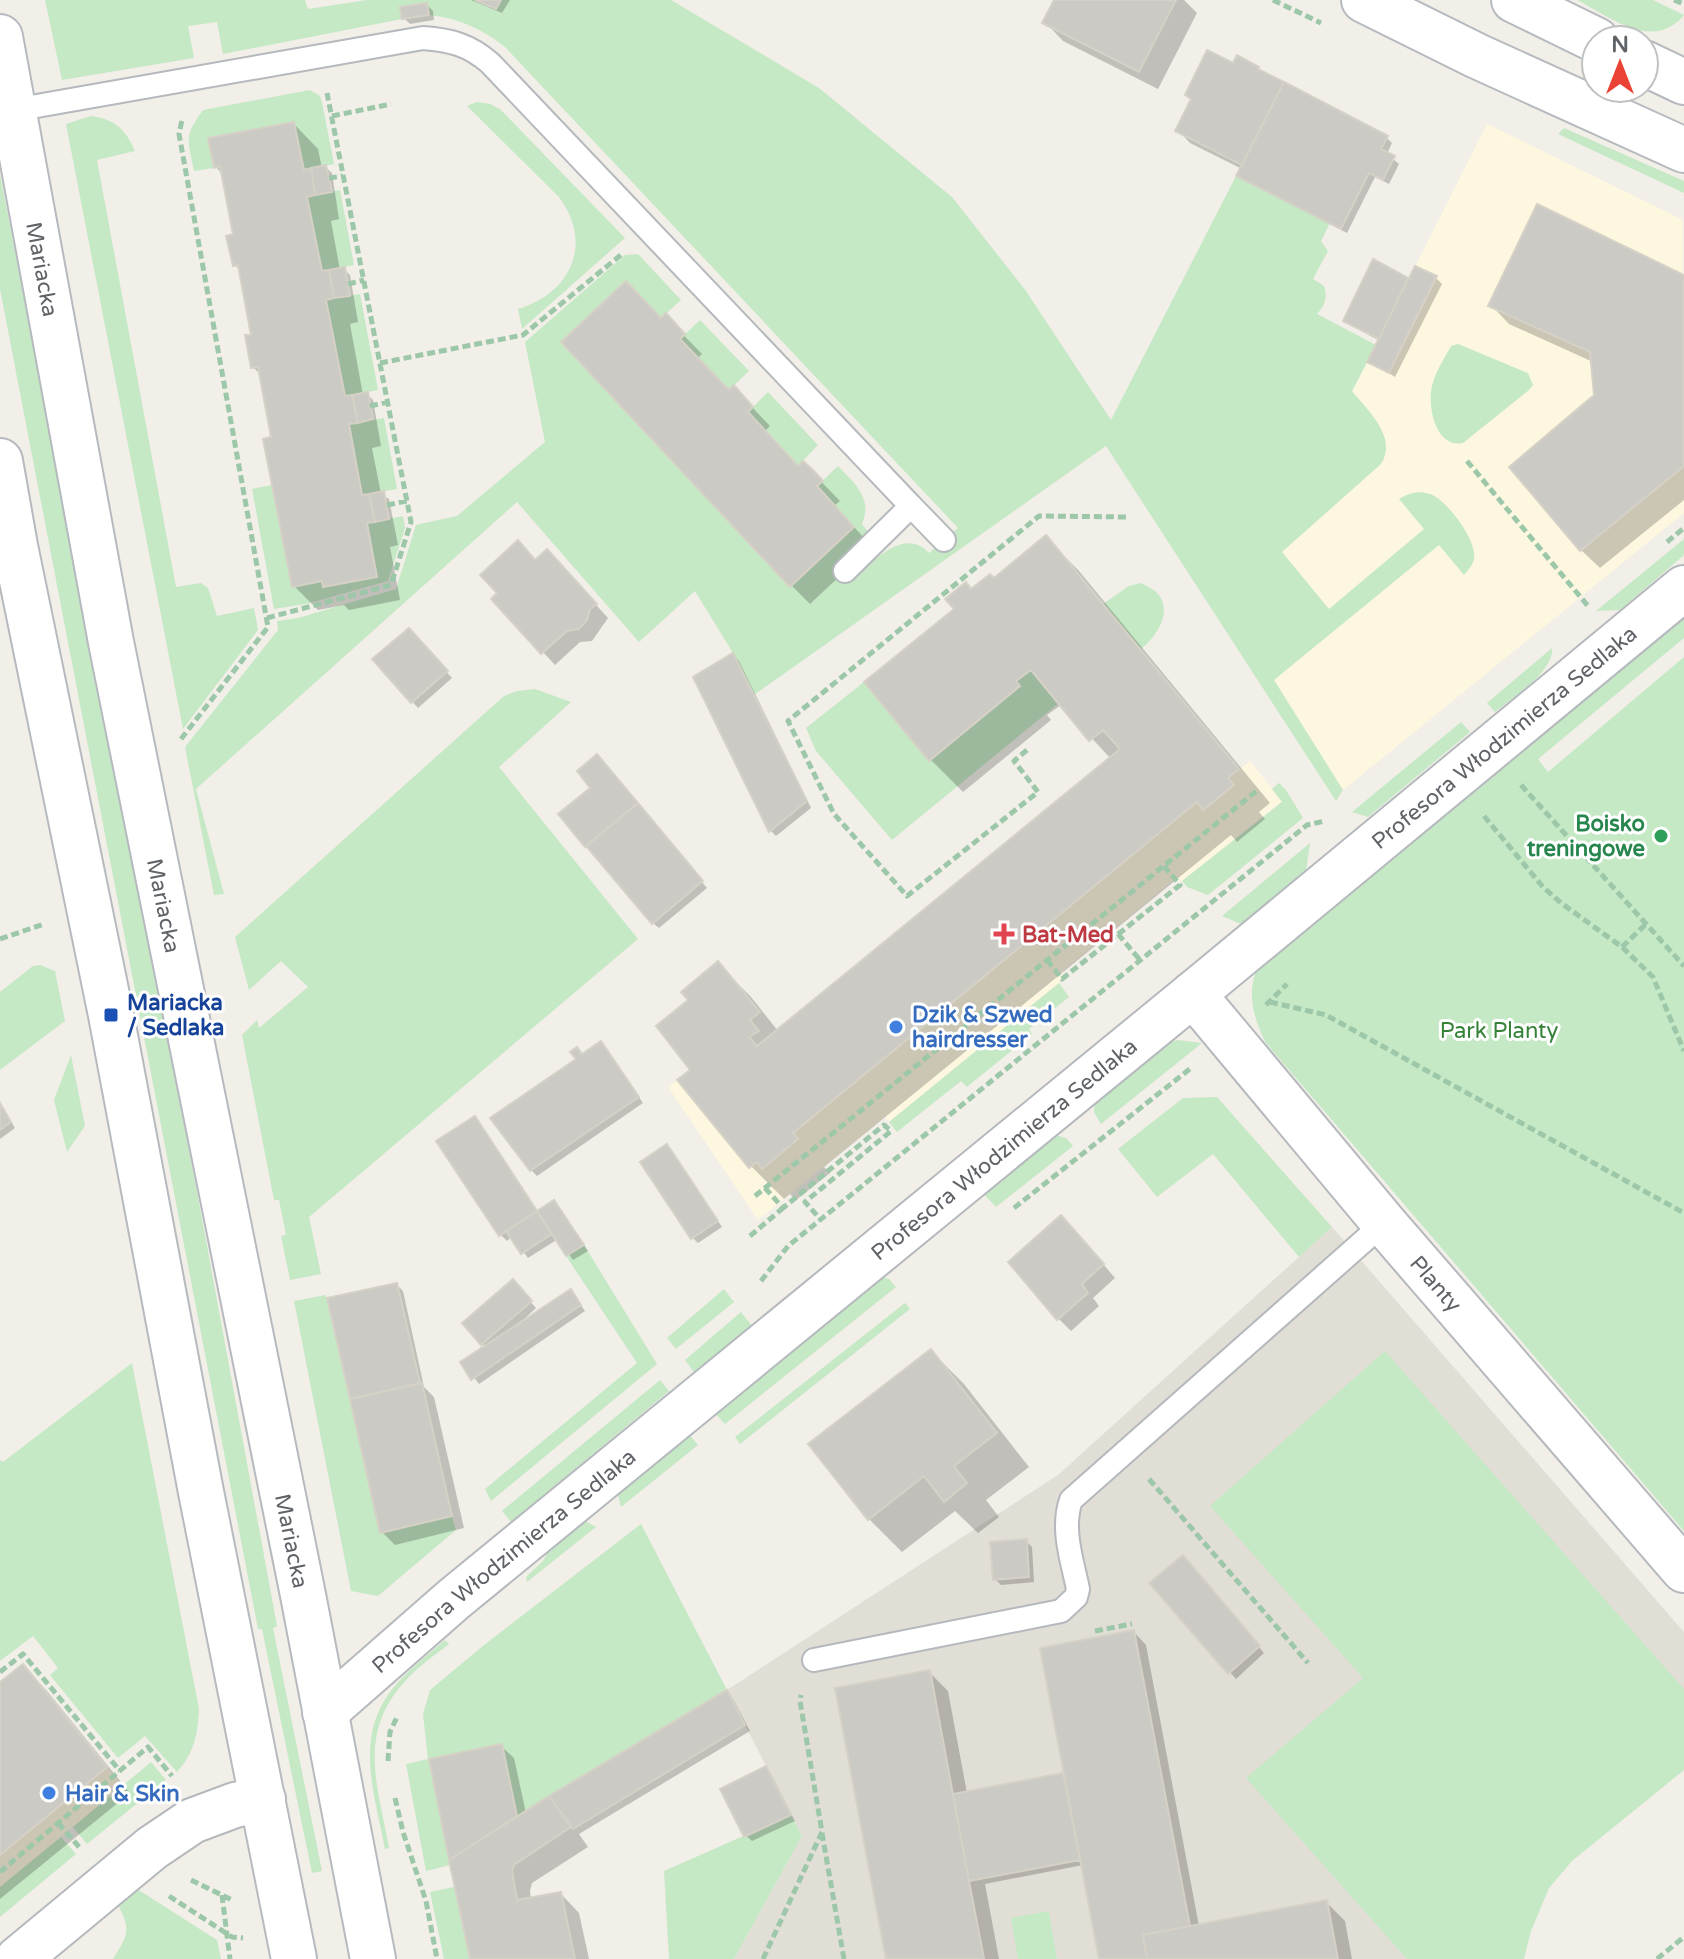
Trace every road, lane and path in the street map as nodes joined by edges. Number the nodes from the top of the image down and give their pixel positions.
1 (1364, 0) edge
2 (1514, 0) edge
3 (1674, 0) edge
4 (1684, 4) edge
5 (1580, 32) edge
6 (0, 37) edge
7 (1660, 71) edge
8 (1684, 82) edge
9 (391, 104) dead end
10 (14, 110) junction
11 (185, 114) dead end
12 (1684, 150) edge
13 (343, 176) junction
14 (329, 178) dead end
15 (624, 252) dead end
16 (364, 280) junction
17 (348, 284) dead end
18 (380, 363) junction
19 (388, 402) junction
20 (370, 406) dead end
21 (0, 461) edge
22 (1467, 461) dead end
23 (407, 501) junction
24 (387, 505) dead end
25 (911, 506) junction
26 (1128, 517) dead end
27 (944, 540) dead end
28 (845, 571) dead end
29 (1684, 588) edge
30 (1588, 607) dead end
31 (267, 618) junction
32 (175, 747) dead end
33 (1027, 750) dead end
34 (1521, 785) dead end
35 (1259, 789) dead end
36 (1484, 816) dead end
37 (1164, 866) junction
38 (58, 921) dead end
39 (1647, 923) junction
40 (1118, 934) junction
41 (0, 939) edge
42 (1622, 947) junction
43 (1047, 960) junction
44 (1140, 960) dead end
45 (1684, 966) edge
46 (1193, 994) junction
47 (1269, 1002) dead end
48 (1684, 1051) edge
49 (765, 1188) junction
50 (755, 1196) dead end
51 (783, 1208) junction
52 (1684, 1213) edge
53 (821, 1220) dead end
54 (1384, 1223) junction
55 (750, 1236) dead end
56 (1125, 1452) junction
57 (1684, 1570) edge
58 (1132, 1624) dead end
59 (1085, 1633) dead end
60 (814, 1660) dead end
61 (1308, 1663) dead end
62 (0, 1672) edge
63 (803, 1686) dead end
64 (325, 1712) junction
65 (398, 1714) dead end
66 (388, 1764) dead end
67 (120, 1771) junction
68 (177, 1781) dead end
69 (394, 1791) dead end
70 (263, 1799) junction
71 (58, 1823) junction
72 (822, 1832) junction
73 (81, 1849) dead end
74 (0, 1872) edge
75 (222, 1895) dead end
76 (1684, 1937) edge
77 (18, 1959) edge
78 (230, 1959) edge
79 (294, 1959) edge
80 (373, 1959) edge
81 (437, 1959) edge
82 (763, 1959) edge
83 (844, 1959) edge
84 (1657, 1959) edge

1 - 12 main road
2 - 5 main road
3 - 4 path
6 - 10 main road, Mariacka
7 - 8 main road
9 - 13 path
10 - 25 lane
10 - 64 main road, Mariacka
11 - 31 path
13 - 14 path
13 - 16 path
15 - 18 path
16 - 17 path
16 - 18 path
18 - 19 path
19 - 20 path
19 - 23 path
21 - 70 main road
22 - 30 path
23 - 24 path
23 - 31 path
25 - 27 lane
25 - 28 lane
26 - 33 path
29 - 46 main road, Profesora Włodzimierza Sedlaka
31 - 32 path
34 - 39 path
35 - 37 path
36 - 42 path
37 - 40 path
37 - 43 path
38 - 41 path
39 - 42 path
39 - 45 path
40 - 43 path
40 - 44 path
42 - 48 path
43 - 49 path
46 - 54 main road, Planty
46 - 64 main road, Profesora Włodzimierza Sedlaka
47 - 52 path
49 - 50 path
49 - 51 path
51 - 53 path
51 - 55 path
54 - 56 lane
54 - 57 main road, Planty
56 - 60 lane
56 - 61 path
58 - 59 path
62 - 67 path
63 - 72 path
64 - 80 main road, Mariacka
65 - 66 path
67 - 68 path
67 - 71 path
69 - 81 path
70 - 77 main road
70 - 79 main road
71 - 73 path
71 - 74 path
72 - 82 path
72 - 83 path
75 - 78 path
76 - 84 path

